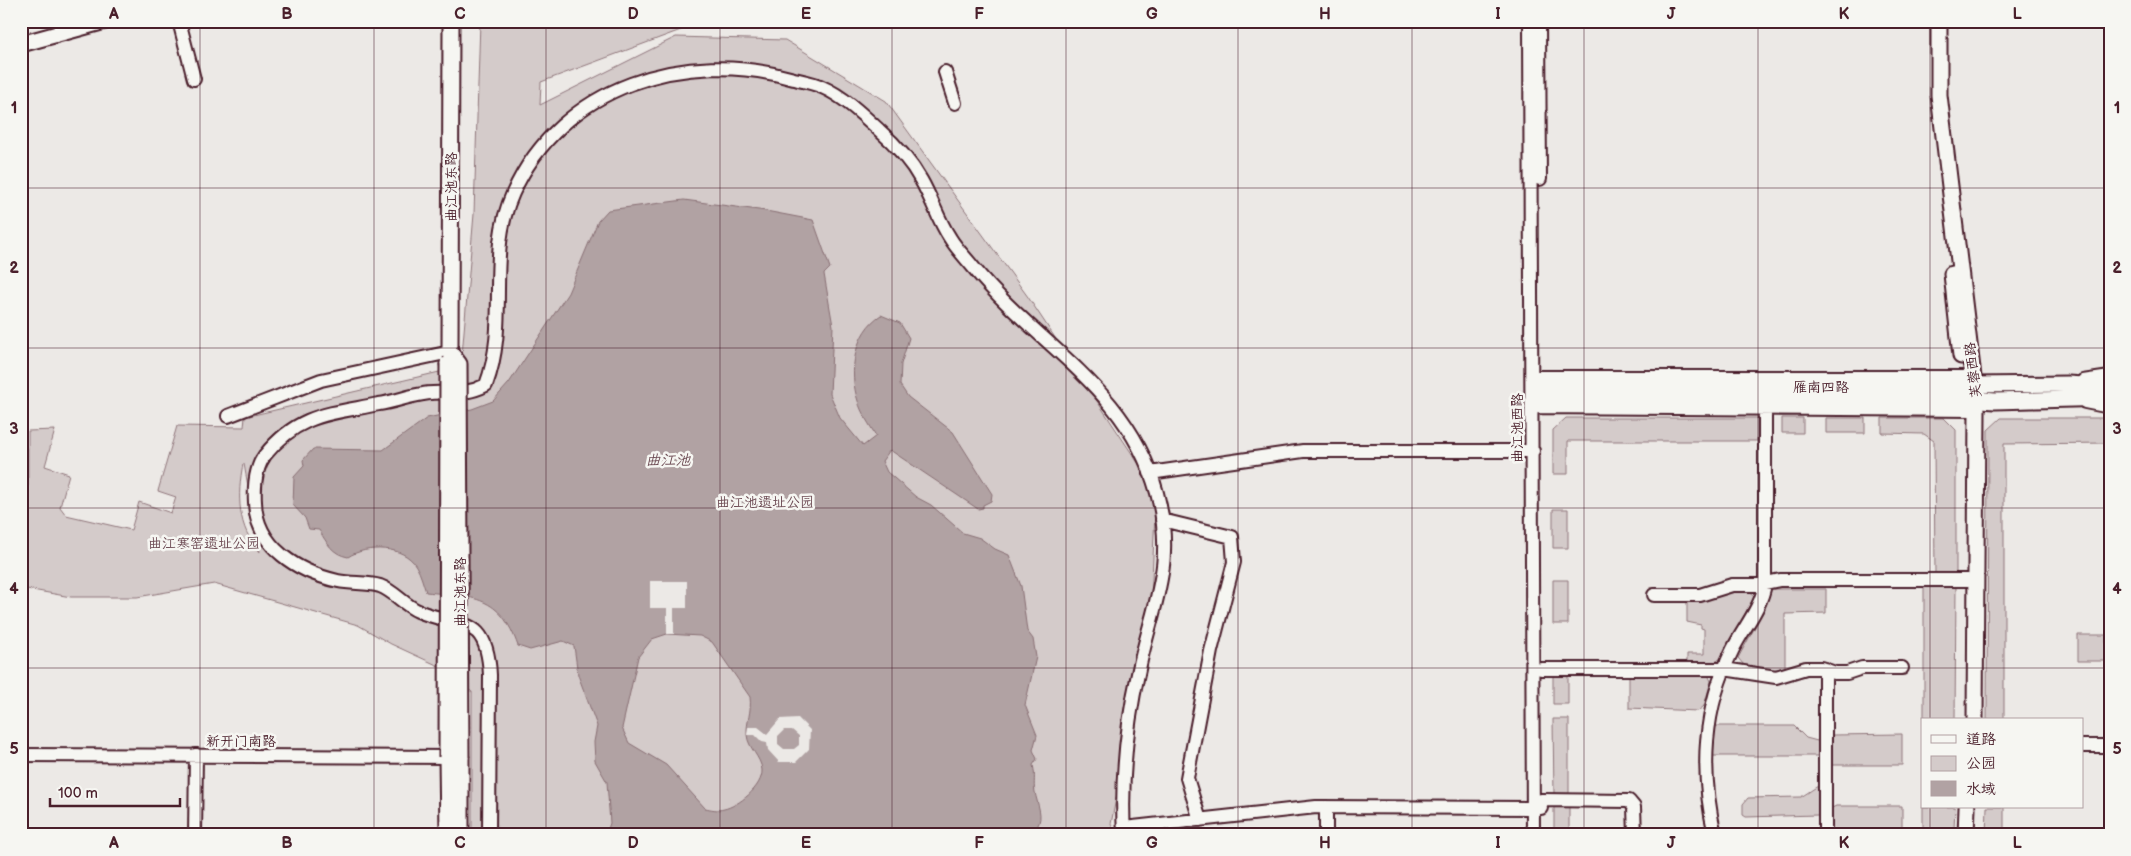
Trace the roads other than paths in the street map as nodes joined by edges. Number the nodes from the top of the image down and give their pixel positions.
1 (105, 21) edge
2 (179, 21) edge
3 (451, 21) edge
4 (1530, 21) edge
5 (1540, 21) edge
6 (1932, 21) edge
7 (1939, 21) edge
8 (62, 22) edge
9 (21, 34) edge
10 (21, 44) edge
11 (944, 72) dead end
12 (194, 79) dead end
13 (955, 103) dead end
14 (449, 358) junction
15 (2110, 377) edge
16 (2068, 384) junction
17 (2110, 387) edge
18 (1536, 392) junction
19 (1970, 393) junction
20 (2110, 398) edge
21 (2078, 400) junction
22 (1765, 402) junction
23 (2110, 407) edge
24 (228, 416) dead end
25 (1532, 451) junction
26 (1150, 472) junction
27 (1162, 520) junction
28 (1968, 580) junction
29 (1765, 584) junction
30 (1654, 595) dead end
31 (1902, 668) dead end
32 (1541, 669) junction
33 (1724, 669) junction
34 (1825, 669) junction
35 (1967, 718) edge
36 (1975, 718) edge
37 (2084, 746) edge
38 (2110, 746) edge
39 (21, 755) edge
40 (196, 756) junction
41 (454, 757) junction
42 (1539, 806) junction
43 (1326, 807) junction
44 (1967, 808) edge
45 (1974, 808) edge
46 (1200, 820) junction
47 (1124, 831) edge
48 (195, 835) edge
49 (448, 835) edge
50 (460, 835) edge
51 (489, 835) edge
52 (1326, 835) edge
53 (1533, 835) edge
54 (1542, 835) edge
55 (1635, 835) edge
56 (1715, 835) edge
57 (1825, 835) edge
58 (1966, 835) edge
59 (1974, 835) edge

1 - 10 main road
2 - 12 street
3 - 14 main road, 曲江池东路
4 - 18 street, 曲江池西路
5 - 18 street, 曲江池西路
6 - 19 main road, 芙蓉西路
7 - 19 main road, 芙蓉西路
8 - 9 main road
11 - 13 street
14 - 24 street
14 - 41 main road, 曲江池东路, bridge
15 - 16 street
16 - 17 main road, 雁南四路
16 - 19 main road, 雁南四路
18 - 19 street
18 - 22 street, 雁南四路
18 - 25 street, 曲江池西路
18 - 32 street, 曲江池西路
19 - 21 main road, 雁南四路
19 - 22 street, 雁南四路
19 - 28 main road, 芙蓉西路
19 - 36 main road, 芙蓉西路
20 - 21 main road, 雁南四路
21 - 23 street
22 - 29 street
25 - 26 street
25 - 42 street, 曲江池西路
26 - 27 street
26 - 51 street
27 - 46 street
27 - 47 street
28 - 29 street
28 - 35 main road, 芙蓉西路
29 - 30 street
29 - 33 street
31 - 34 street
32 - 33 street
32 - 42 street, 曲江池西路
33 - 34 street
33 - 56 street
34 - 57 street
37 - 38 street
39 - 40 street, 新开门南路
40 - 41 street, 新开门南路
40 - 48 street
41 - 49 main road, 曲江池东路
41 - 50 main road, 曲江池东路
42 - 43 street
42 - 53 street, 曲江池西路
42 - 54 street, 曲江池西路
42 - 55 street
43 - 46 street
43 - 52 street
44 - 58 main road
45 - 59 main road
46 - 47 street

